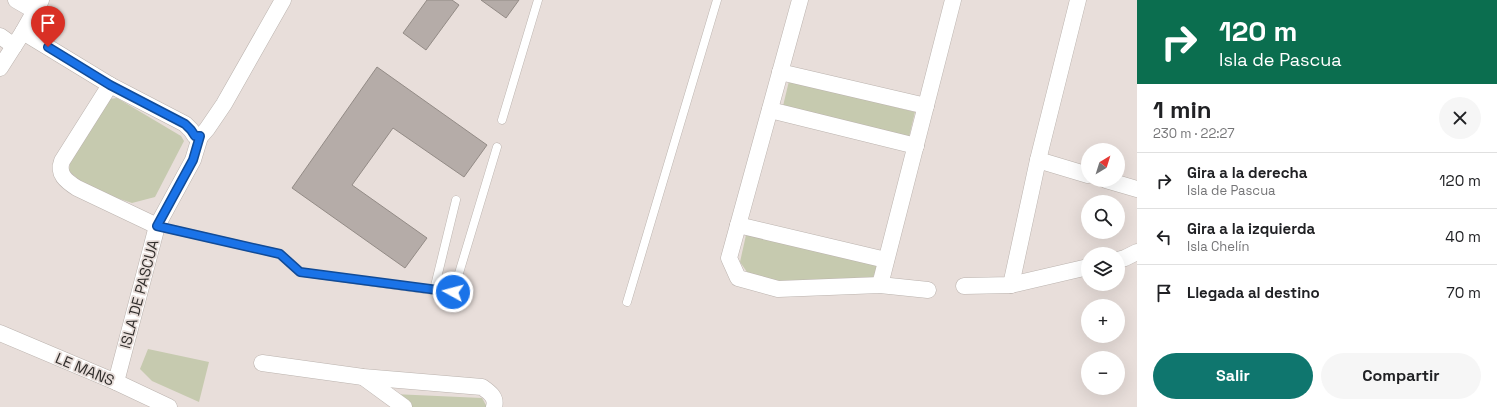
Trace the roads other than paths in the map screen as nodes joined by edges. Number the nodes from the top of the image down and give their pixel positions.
1 (16, 0) edge
2 (283, 0) edge
3 (538, 0) edge
4 (717, 0) edge
5 (800, 0) edge
6 (953, 0) edge
7 (1078, 0) edge
8 (38, 6) edge
9 (23, 32) junction
10 (0, 36) edge
11 (14, 46) junction
12 (0, 68) edge
13 (780, 72) junction
14 (110, 85) junction
15 (926, 106) junction
16 (770, 110) junction
17 (502, 120) dead end
18 (200, 136) junction
19 (916, 146) junction
20 (497, 147) dead end
21 (1038, 160) junction
22 (1081, 173) edge
23 (1125, 186) edge
24 (1137, 189) edge
25 (456, 200) dead end
26 (738, 224) junction
27 (157, 226) junction
28 (1137, 252) edge
29 (1125, 258) edge
30 (886, 260) junction
31 (1081, 269) edge
32 (880, 285) junction
33 (1011, 285) junction
34 (964, 286) dead end
35 (434, 290) junction
36 (928, 290) dead end
37 (627, 302) dead end
38 (0, 333) edge
39 (262, 364) dead end
40 (363, 377) junction
41 (116, 382) junction
42 (169, 407) edge
43 (404, 407) edge
44 (494, 407) edge

1 - 8 street
2 - 18 street, ISLA DE PASCUA
3 - 17 lane
4 - 37 lane
5 - 13 street
6 - 15 street
7 - 21 street
8 - 9 street
9 - 11 street
9 - 14 street
10 - 11 street
11 - 12 street
13 - 15 street
13 - 16 street
14 - 18 street
14 - 27 street
15 - 19 street
16 - 19 street
16 - 26 street
18 - 27 street, ISLA DE PASCUA
19 - 30 street
20 - 35 lane
21 - 22 street
21 - 33 street
23 - 24 street
25 - 35 lane
26 - 30 street
26 - 32 street
27 - 35 lane
27 - 41 street, ISLA DE PASCUA
28 - 29 street
30 - 32 street
31 - 33 street
32 - 36 street
33 - 34 street
38 - 41 street, LE MANS
39 - 40 street
40 - 43 street
40 - 44 street
41 - 42 street, LE MANS

